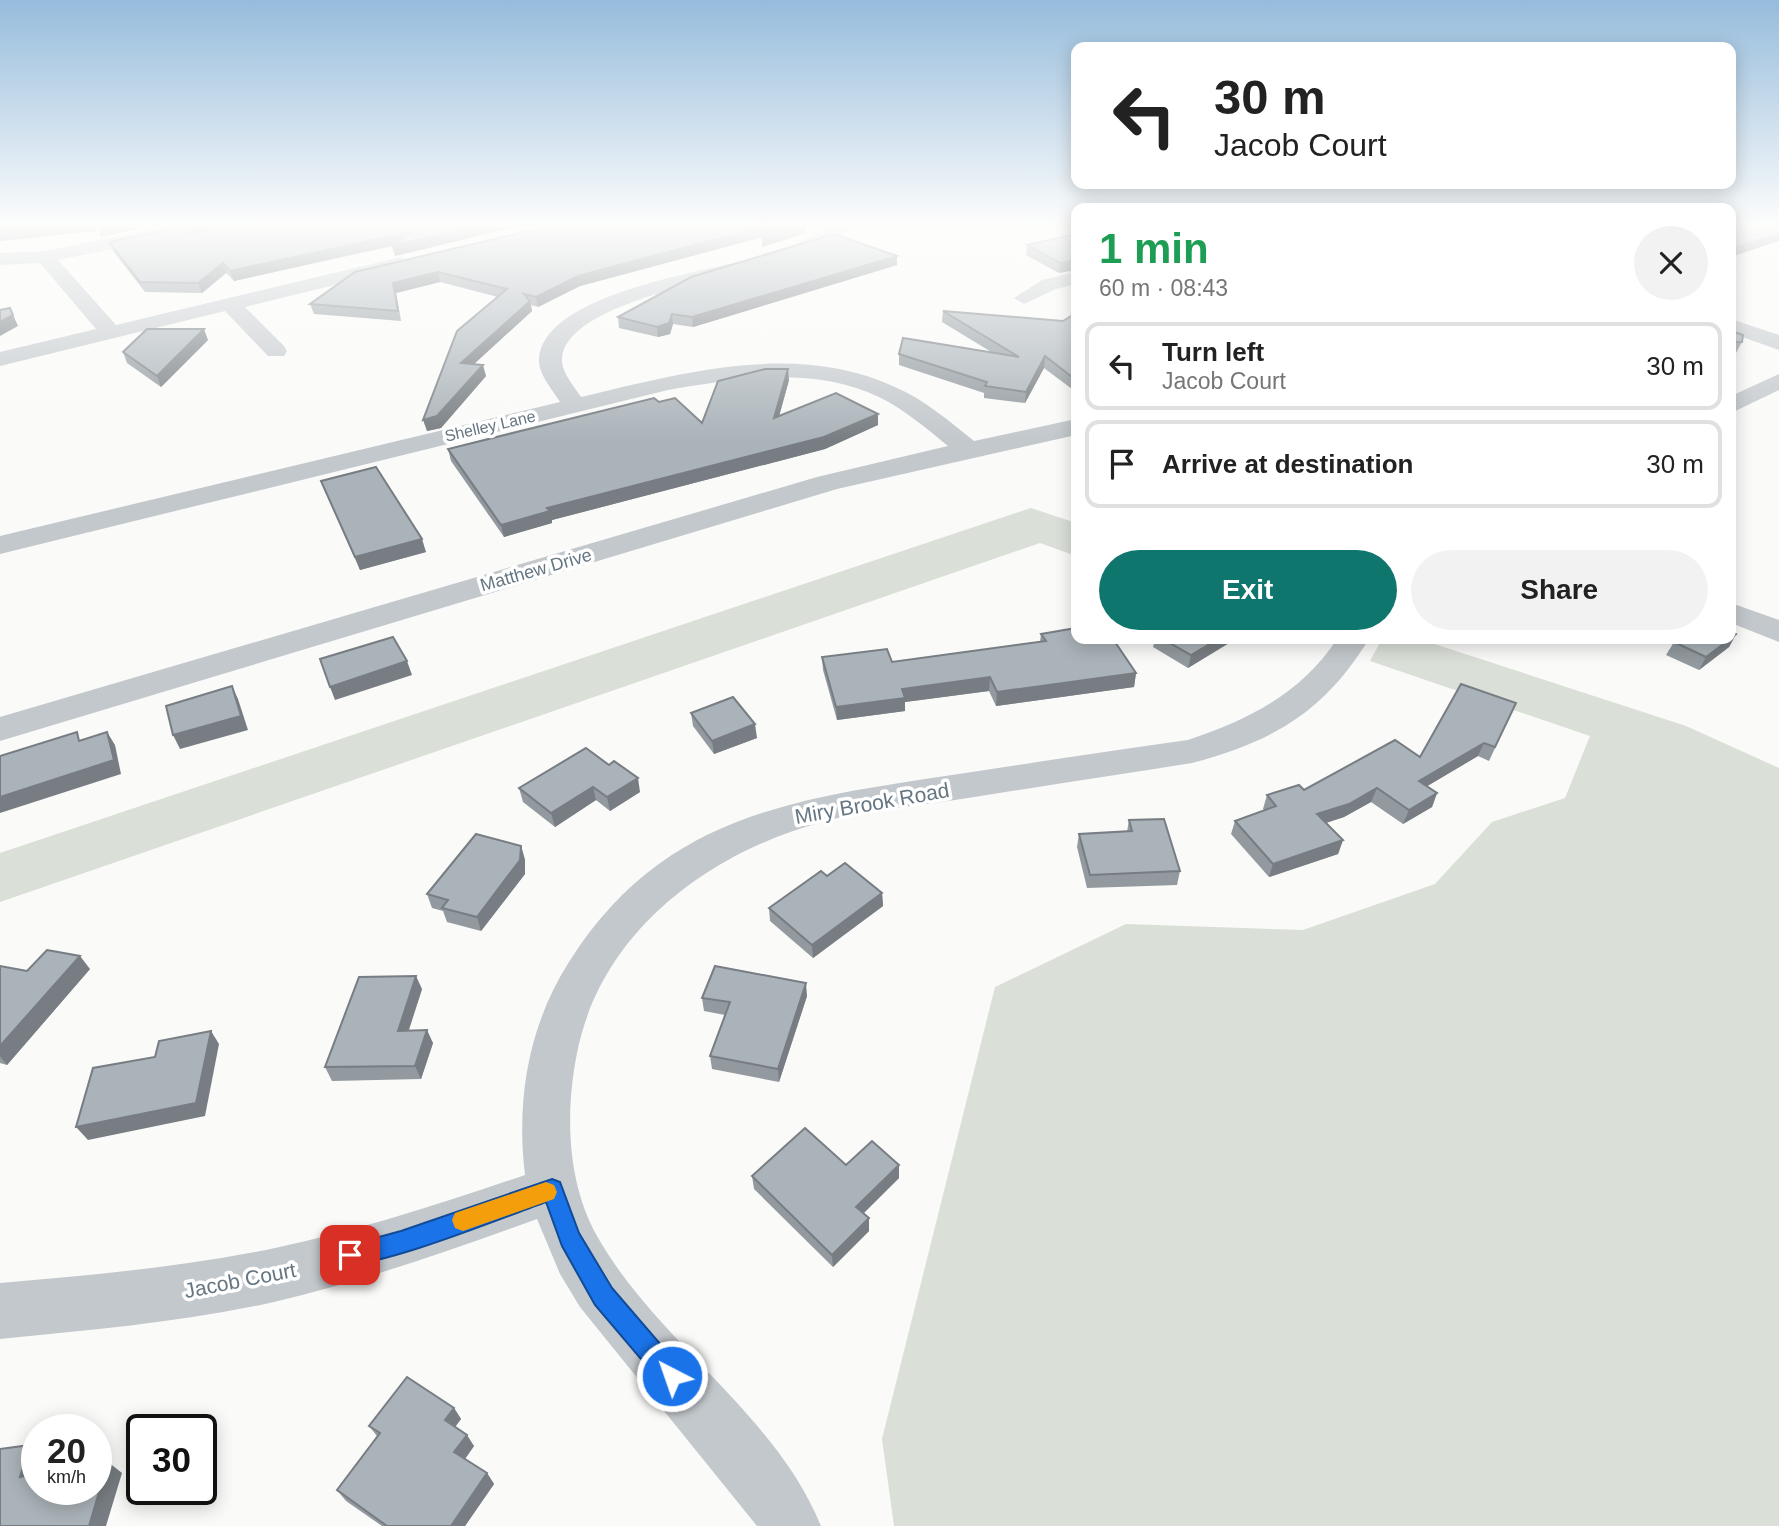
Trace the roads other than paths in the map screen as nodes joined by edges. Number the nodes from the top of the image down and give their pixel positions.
1 (81, 298) edge
2 (254, 298) edge
3 (629, 298) edge
4 (230, 304) junction
5 (1736, 328) edge
6 (110, 332) junction
7 (1779, 343) edge
8 (276, 351) dead end
9 (0, 359) edge
10 (1779, 381) edge
11 (1736, 403) edge
12 (575, 406) junction
13 (1071, 428) edge
14 (968, 449) junction
15 (0, 545) edge
16 (1736, 614) edge
17 (1779, 632) edge
18 (1350, 644) edge
19 (0, 729) edge
20 (552, 1190) junction
21 (0, 1311) edge
22 (790, 1526) edge

1 - 6 street
2 - 4 street
3 - 12 street
4 - 6 street
4 - 8 street
5 - 7 street
6 - 9 street
10 - 11 street
12 - 14 street, Shelley Lane
12 - 15 street, Shelley Lane
13 - 14 street, Matthew Drive
14 - 19 street, Matthew Drive
16 - 17 street
18 - 20 street, Miry Brook Road
20 - 21 street, Jacob Court
20 - 22 street, Miry Brook Road

